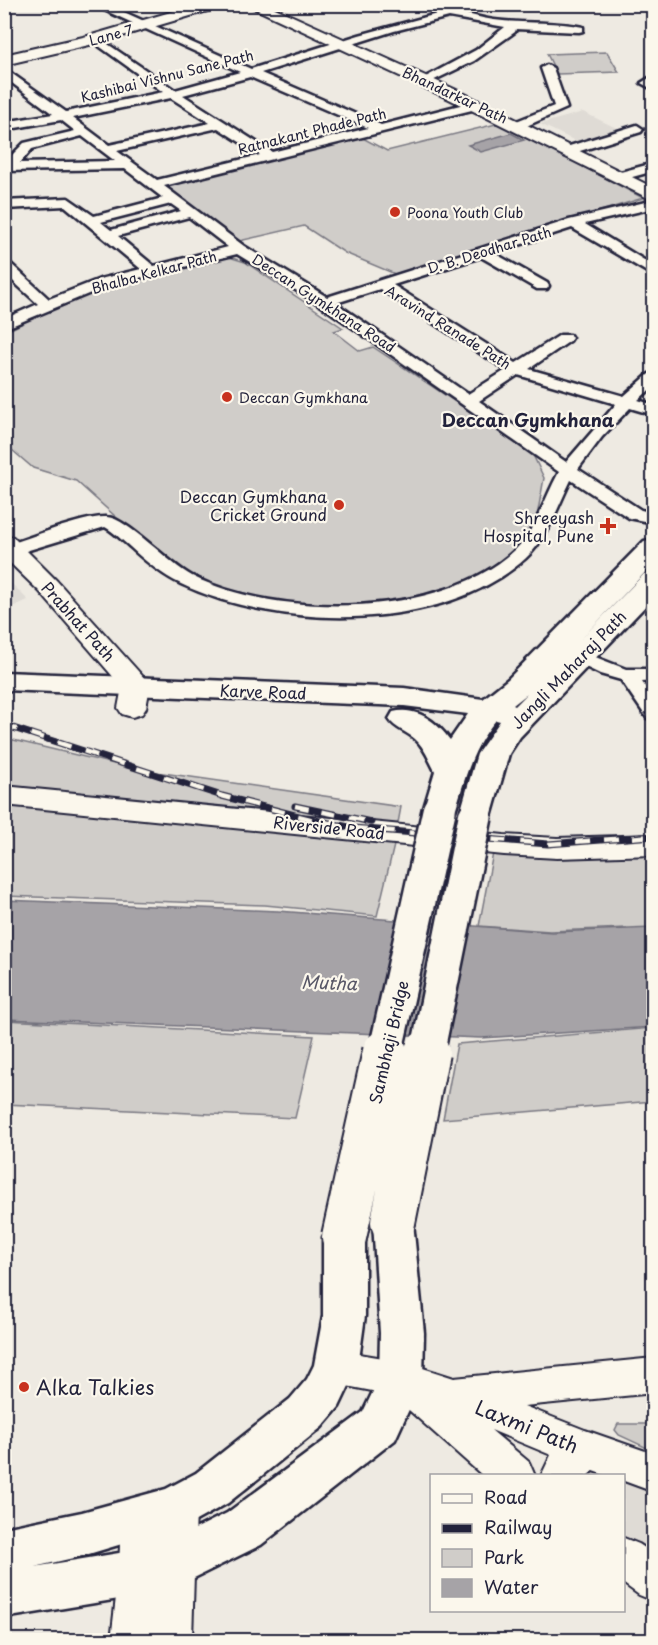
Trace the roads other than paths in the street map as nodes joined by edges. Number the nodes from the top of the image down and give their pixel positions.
1 (96, 4) edge
2 (216, 4) edge
3 (252, 4) edge
4 (417, 4) edge
5 (446, 15) junction
6 (148, 25) junction
7 (510, 26) junction
8 (579, 29) dead end
9 (96, 39) junction
10 (344, 44) junction
11 (4, 60) edge
12 (547, 68) dead end
13 (4, 71) edge
14 (247, 73) junction
15 (654, 78) edge
16 (426, 81) junction
17 (654, 87) edge
18 (172, 93) junction
19 (476, 105) junction
20 (66, 116) junction
21 (220, 124) junction
22 (518, 125) junction
23 (4, 126) edge
24 (380, 129) junction
25 (637, 129) dead end
26 (84, 132) junction
27 (107, 149) junction
28 (567, 151) junction
29 (270, 156) junction
30 (128, 165) junction
31 (7, 167) edge
32 (654, 167) edge
33 (618, 177) junction
34 (154, 185) junction
35 (654, 196) edge
36 (173, 200) junction
37 (654, 204) edge
38 (4, 205) edge
39 (190, 213) junction
40 (91, 221) junction
41 (574, 224) junction
42 (108, 235) junction
43 (239, 249) junction
44 (483, 252) junction
45 (4, 265) edge
46 (151, 270) junction
47 (654, 272) edge
48 (381, 284) junction
49 (542, 286) dead end
50 (325, 302) junction
51 (47, 305) junction
52 (4, 325) edge
53 (565, 339) dead end
54 (517, 370) junction
55 (654, 377) edge
56 (470, 400) junction
57 (625, 402) junction
58 (654, 411) edge
59 (569, 471) junction
60 (654, 518) edge
61 (9, 546) edge
62 (654, 547) edge
63 (654, 580) edge
64 (580, 657) junction
65 (654, 675) edge
66 (629, 677) junction
67 (523, 680) junction
68 (4, 681) edge
69 (134, 697) junction
70 (4, 704) edge
71 (404, 708) junction
72 (654, 714) edge
73 (497, 727) junction
74 (450, 770) junction
75 (4, 795) edge
76 (654, 845) edge
77 (336, 1367) junction
78 (654, 1376) edge
79 (401, 1378) junction
80 (451, 1395) junction
81 (574, 1463) edge
82 (654, 1473) edge
83 (512, 1474) edge
84 (158, 1513) junction
85 (4, 1551) edge
86 (625, 1560) edge
87 (158, 1567) junction
88 (654, 1580) edge
89 (4, 1595) edge
90 (133, 1641) edge
91 (170, 1641) edge

1 - 6 street
2 - 6 street, Lane 7
3 - 10 street, Bhandarkar Path
4 - 5 street
5 - 7 street
5 - 10 street
6 - 9 street, Lane 7
6 - 14 street
7 - 8 street
7 - 16 street
9 - 11 street, Lane 7
9 - 18 street
10 - 14 street, Kashibai Vishnu Sane Path
10 - 16 street, Bhandarkar Path
12 - 22 street
13 - 20 street, Deccan Gymkhana Road
14 - 18 street, Kashibai Vishnu Sane Path
14 - 24 street
15 - 17 street
16 - 19 street, Bhandarkar Path
18 - 20 street, Kashibai Vishnu Sane Path
18 - 21 street
19 - 22 street, Bhandarkar Path
19 - 24 street, Ratnakant Phade Path
20 - 23 street, Kashibai Vishnu Sane Path
20 - 26 street, Deccan Gymkhana Road
21 - 27 street
21 - 29 street
22 - 28 street, Bhandarkar Path
24 - 29 street, Ratnakant Phade Path
25 - 28 street
26 - 27 street, Deccan Gymkhana Road
26 - 31 street
27 - 30 street, Deccan Gymkhana Road
28 - 33 street, Bhandarkar Path
29 - 34 street, Ratnakant Phade Path
30 - 31 street
30 - 34 street, Deccan Gymkhana Road
32 - 33 street
33 - 35 street, Bhandarkar Path
34 - 36 street, Deccan Gymkhana Road
36 - 39 street, Deccan Gymkhana Road
36 - 40 street
37 - 41 street, D. B. Deodhar Path
38 - 40 street
39 - 42 street
39 - 43 street, Deccan Gymkhana Road
40 - 42 street
41 - 44 street, D. B. Deodhar Path
41 - 47 street
42 - 46 street
43 - 46 street, Bhalba Kelkar Path
43 - 50 street, Deccan Gymkhana Road
44 - 48 street, D. B. Deodhar Path
44 - 49 street
45 - 51 street
46 - 51 street, Bhalba Kelkar Path
48 - 50 street, D. B. Deodhar Path
48 - 54 street, Aravind Ranade Path
50 - 56 street, Deccan Gymkhana Road
51 - 52 street, Bhalba Kelkar Path
53 - 54 street
54 - 56 street
54 - 57 street, Aravind Ranade Path
55 - 57 street
56 - 59 street, Deccan Gymkhana Road
57 - 58 street, Aravind Ranade Path
57 - 59 street
59 - 60 street, Deccan Gymkhana Road
59 - 61 street
61 - 69 street, Prabhat Path
62 - 67 main road
63 - 64 main road, Jangli Maharaj Path
64 - 66 street
64 - 73 main road, Jangli Maharaj Path
65 - 66 street
66 - 72 street
67 - 71 main road
67 - 73 main road
68 - 69 main road, Karve Road
69 - 70 main road, Karve Road
69 - 71 main road, Karve Road
71 - 73 main road, Karve Road
71 - 74 main road
73 - 74 main road, Sambhaji Bridge
73 - 79 main road, bridge
74 - 77 main road, Sambhaji Bridge, bridge
75 - 76 street, Riverside Road
77 - 79 street, Laxmi Path
77 - 84 main road, Sambhaji Bridge
78 - 80 street
79 - 80 street, Laxmi Path
79 - 83 street
79 - 87 main road
80 - 81 street, Laxmi Path
81 - 82 street, Laxmi Path
84 - 85 main road, Sambhaji Bridge
84 - 87 street
86 - 88 street
87 - 89 main road
87 - 90 street
87 - 91 street

